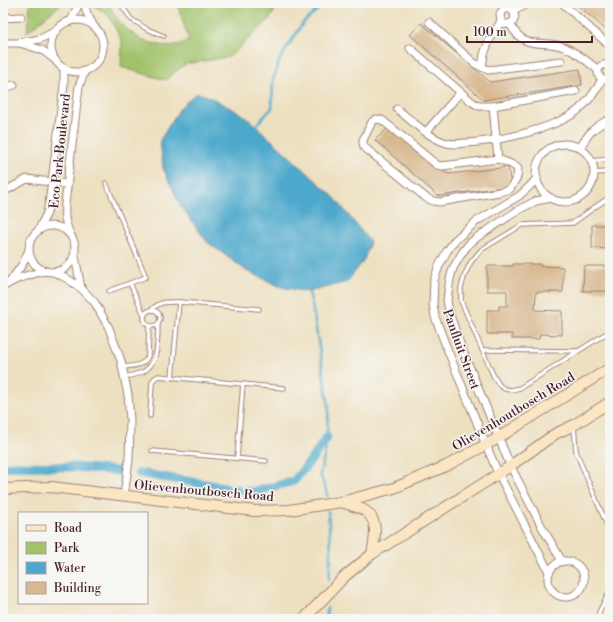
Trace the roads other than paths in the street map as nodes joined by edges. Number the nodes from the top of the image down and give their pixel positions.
1 (79, 3) edge
2 (85, 3) edge
3 (120, 3) edge
4 (530, 3) edge
5 (562, 3) edge
6 (607, 3) edge
7 (610, 6) edge
8 (513, 11) junction
9 (21, 17) dead end
10 (3, 18) edge
11 (71, 21) junction
12 (501, 21) junction
13 (429, 22) dead end
14 (510, 24) junction
15 (92, 25) junction
16 (56, 31) junction
17 (164, 36) dead end
18 (3, 43) edge
19 (18, 43) junction
20 (610, 46) edge
21 (410, 48) dead end
22 (56, 60) junction
23 (561, 61) dead end
24 (610, 66) edge
25 (64, 68) junction
26 (482, 68) junction
27 (598, 70) junction
28 (85, 71) junction
29 (606, 79) edge
30 (14, 85) dead end
31 (3, 88) edge
32 (576, 91) dead end
33 (460, 93) junction
34 (493, 106) junction
35 (397, 109) dead end
36 (610, 119) edge
37 (426, 132) junction
38 (496, 140) junction
39 (580, 148) junction
40 (498, 159) junction
41 (610, 160) edge
42 (591, 161) junction
43 (610, 172) edge
44 (594, 173) junction
45 (537, 178) junction
46 (52, 183) junction
47 (106, 183) dead end
48 (67, 184) junction
49 (3, 192) edge
50 (551, 198) junction
51 (610, 198) edge
52 (38, 231) junction
53 (70, 234) junction
54 (29, 250) junction
55 (75, 256) junction
56 (46, 271) junction
57 (54, 272) junction
58 (130, 283) junction
59 (6, 285) edge
60 (81, 288) junction
61 (109, 291) dead end
62 (178, 302) junction
63 (259, 309) dead end
64 (151, 310) junction
65 (144, 315) junction
66 (158, 324) junction
67 (149, 326) junction
68 (610, 331) edge
69 (482, 350) junction
70 (579, 351) junction
71 (123, 367) junction
72 (610, 368) edge
73 (125, 377) junction
74 (172, 378) junction
75 (243, 384) junction
76 (284, 388) dead end
77 (610, 402) edge
78 (150, 416) dead end
79 (574, 425) junction
80 (498, 438) junction
81 (486, 445) junction
82 (152, 451) dead end
83 (237, 458) junction
84 (266, 460) dead end
85 (510, 465) junction
86 (498, 474) junction
87 (3, 489) edge
88 (124, 496) junction
89 (341, 502) junction
90 (610, 532) edge
91 (372, 554) junction
92 (562, 561) junction
93 (549, 572) junction
94 (610, 591) edge
95 (304, 619) edge
96 (599, 619) edge

1 - 11 street
2 - 15 street
3 - 17 lane
4 - 8 street
5 - 20 street
6 - 7 street
8 - 12 street
8 - 14 street
9 - 10 street
11 - 15 street
11 - 16 street
12 - 14 street
12 - 26 street
13 - 26 street
14 - 27 street
15 - 28 street
16 - 19 street
16 - 22 street
18 - 19 street
19 - 22 street
21 - 33 street
22 - 25 street
23 - 26 street
24 - 27 street
25 - 28 street
25 - 46 street, Eco Park Boulevard
27 - 29 street
28 - 48 street, Eco Park Boulevard
29 - 38 street
30 - 31 street
32 - 34 street
33 - 34 street
33 - 37 street
34 - 38 street
35 - 37 street
36 - 39 street
37 - 38 street
38 - 40 street
39 - 42 street
39 - 45 street
40 - 40 street
41 - 42 lane
42 - 44 street
43 - 44 lane
44 - 50 street, Panfluit Street
45 - 50 street
45 - 81 street, Panfluit Street
46 - 48 street
46 - 49 street
46 - 52 street, Eco Park Boulevard
47 - 58 lane
48 - 53 street, Eco Park Boulevard
50 - 80 street, Panfluit Street
51 - 69 lane
52 - 53 street
52 - 54 street
53 - 55 street
54 - 56 street
54 - 59 street
55 - 57 street
55 - 60 street
56 - 57 street
56 - 59 street
57 - 60 street
58 - 61 lane
58 - 65 lane
60 - 71 street
62 - 63 lane
62 - 64 lane
62 - 74 lane
64 - 65 lane
64 - 66 lane
65 - 67 lane
66 - 67 lane
66 - 73 lane
67 - 71 lane
68 - 70 lane
69 - 70 lane
69 - 70 lane
71 - 73 street
72 - 80 main road, Olievenhoutbosch Road
73 - 88 street
74 - 75 lane
74 - 78 lane
75 - 76 lane
75 - 83 lane
77 - 79 main road
79 - 85 main road
79 - 90 lane
80 - 81 main road, Olievenhoutbosch Road
80 - 85 street, Panfluit Street
81 - 86 street, Panfluit Street
81 - 89 main road, Olievenhoutbosch Road
82 - 83 lane
83 - 84 lane
85 - 86 main road
85 - 92 street, Panfluit Street
86 - 91 main road
86 - 93 street, Panfluit Street
87 - 88 main road, Olievenhoutbosch Road
88 - 89 main road, Olievenhoutbosch Road
89 - 91 main road
91 - 95 main road
92 - 93 street
92 - 93 street
94 - 96 lane

